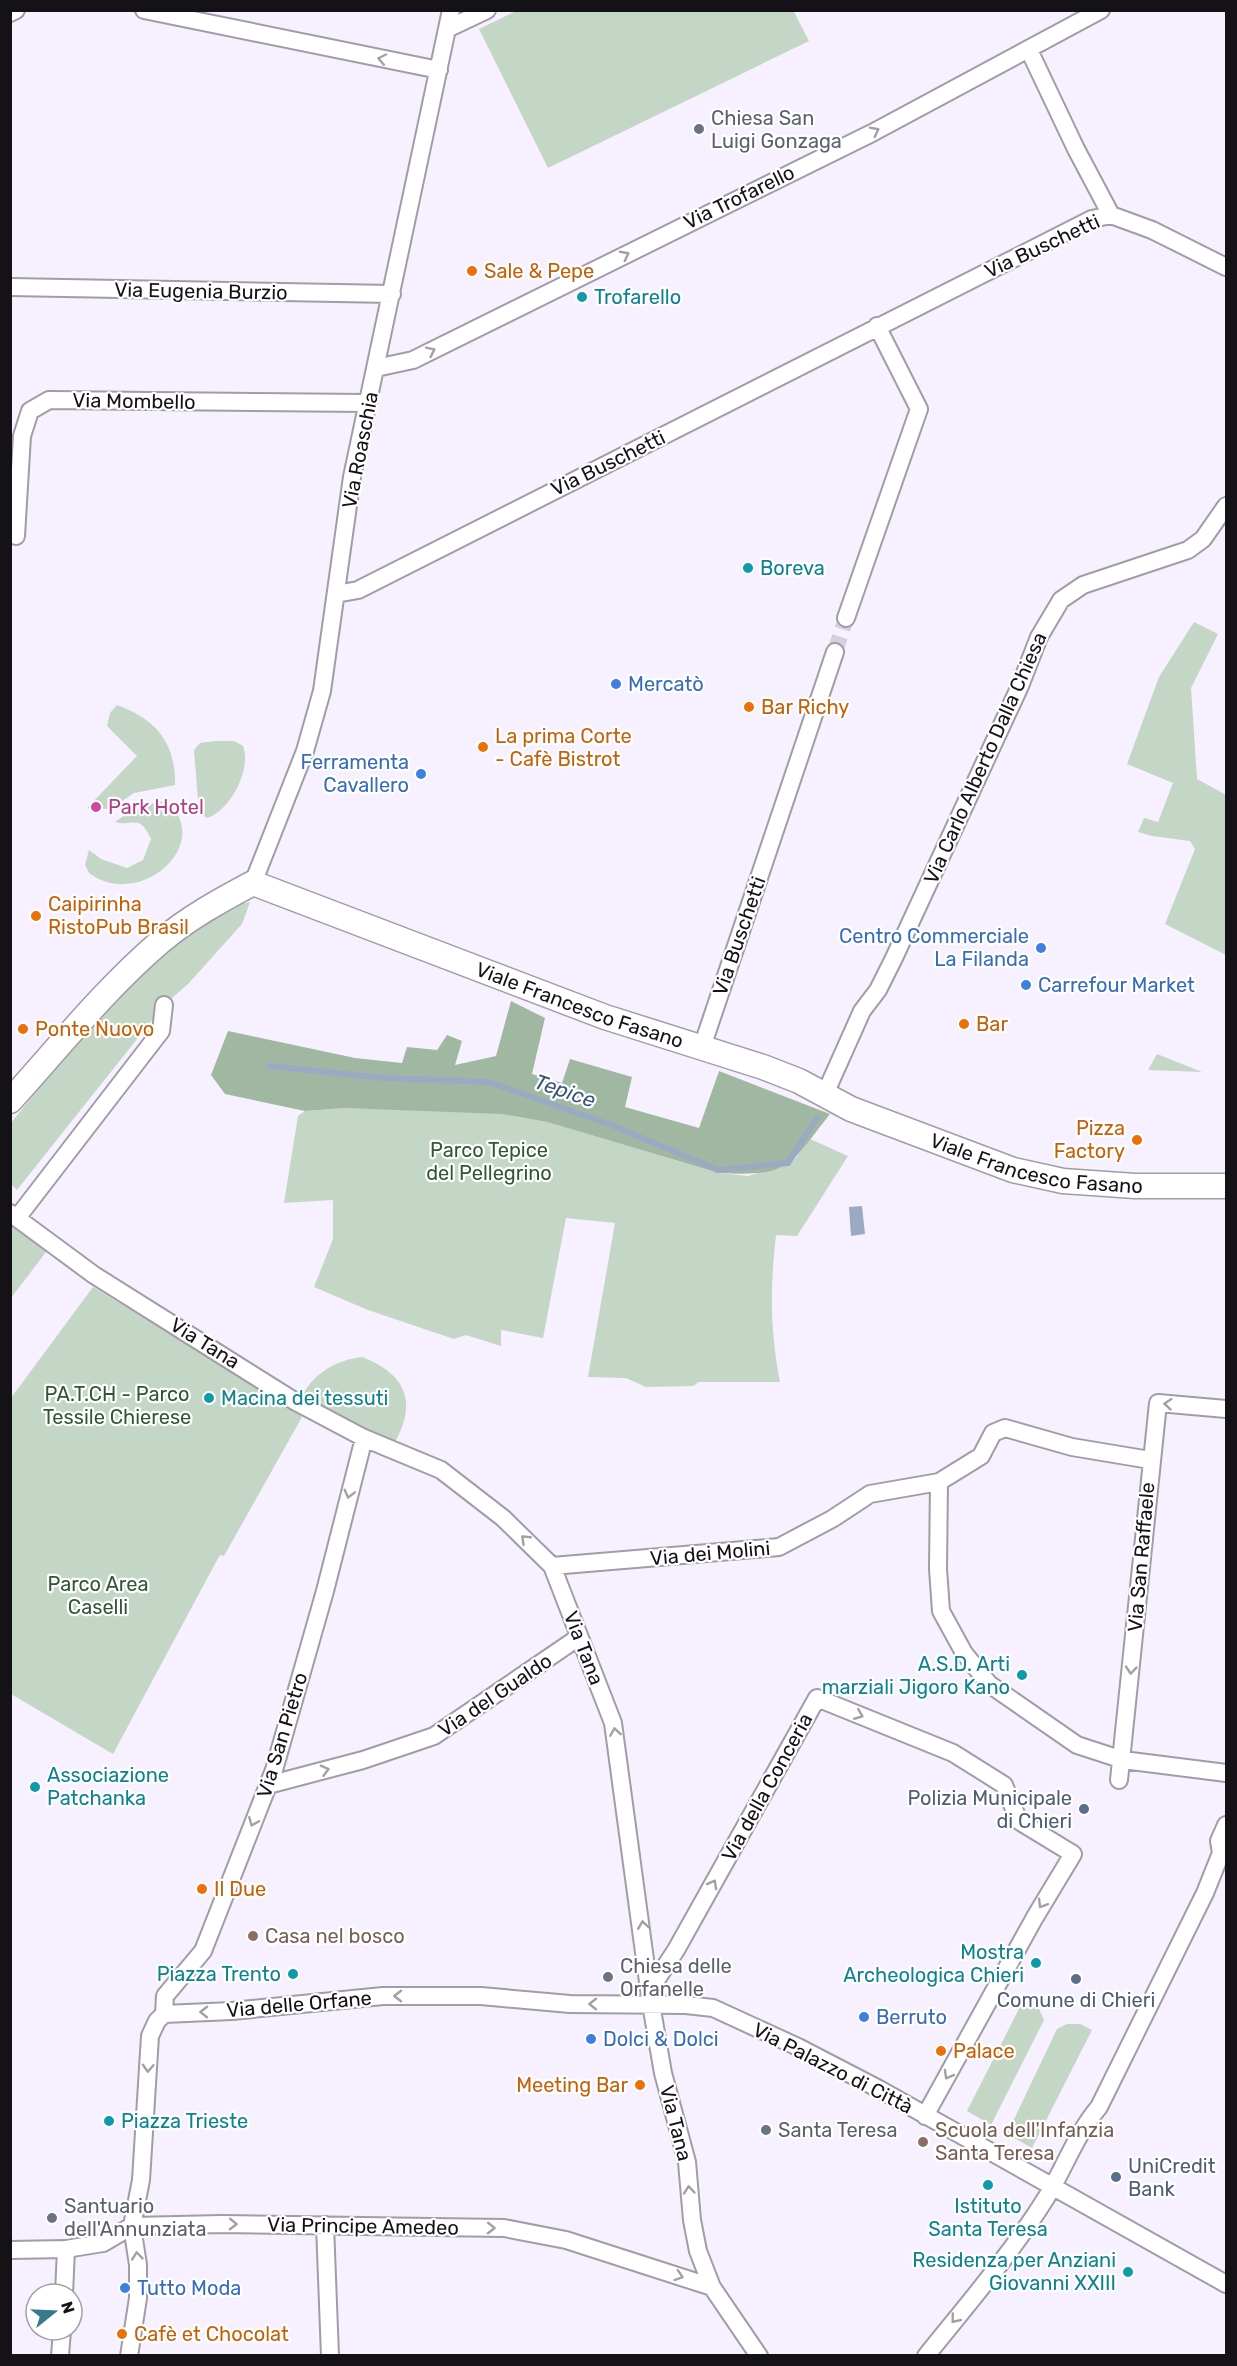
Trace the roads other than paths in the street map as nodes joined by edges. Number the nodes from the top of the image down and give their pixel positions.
1 (16, 10) edge
2 (144, 10) edge
3 (451, 10) edge
4 (487, 10) edge
5 (1101, 10) edge
6 (10, 13) edge
7 (447, 29) junction
8 (1029, 50) junction
9 (439, 70) junction
10 (1112, 215) junction
11 (1227, 267) edge
12 (10, 287) edge
13 (392, 294) junction
14 (877, 326) junction
15 (376, 368) junction
16 (367, 403) junction
17 (1227, 506) edge
18 (16, 536) dead end
19 (336, 594) junction
20 (846, 618) tunnel mouth
21 (835, 652) tunnel mouth
22 (253, 883) junction
23 (164, 1005) dead end
24 (701, 1050) junction
25 (825, 1094) junction
26 (10, 1101) edge
27 (1227, 1186) edge
28 (14, 1215) edge
29 (1227, 1409) edge
30 (364, 1438) junction
31 (1150, 1460) junction
32 (939, 1482) junction
33 (552, 1566) junction
34 (579, 1637) junction
35 (1123, 1760) junction
36 (1227, 1773) edge
37 (1119, 1780) dead end
38 (268, 1785) junction
39 (1227, 1825) edge
40 (651, 1996) junction
41 (164, 2014) junction
42 (925, 2116) junction
43 (1052, 2187) junction
44 (325, 2225) junction
45 (132, 2226) junction
46 (66, 2249) junction
47 (10, 2250) edge
48 (65, 2282) edge
49 (1227, 2284) edge
50 (712, 2287) junction
51 (129, 2355) edge
52 (330, 2355) edge
53 (759, 2355) edge
54 (926, 2355) edge

1 - 6 street
9 -> 2 street
3 - 7 street, Via Roaschia
4 - 7 street
5 - 8 street, Via Trofarello
7 - 9 street, Via Roaschia
8 - 10 street
15 -> 8 street, Via Trofarello
9 - 13 street, Via Roaschia
10 - 11 street
10 - 14 street, Via Buschetti
12 - 13 street, Via Eugenia Burzio
13 - 15 street, Via Roaschia
14 - 19 street, Via Buschetti
14 - 20 street
15 - 16 street, Via Roaschia
16 - 18 street, Via Mombello
16 - 19 street, Via Roaschia
17 - 25 street, Via Carlo Alberto Dalla Chiesa
19 - 22 street, Via Roaschia
21 - 24 street, Via Buschetti
22 - 24 street, Viale Francesco Fasano
22 - 26 street
23 - 28 street
24 - 25 street, Viale Francesco Fasano
25 - 27 street, Viale Francesco Fasano
28 - 30 street, Via Tana
29 -> 31 street, Via San Raffaele
33 -> 30 street, Via Tana
30 -> 38 street, Via San Pietro
31 - 32 street, Via dei Molini
31 -> 35 street, Via San Raffaele
32 - 33 street, Via dei Molini
32 - 35 street
33 - 34 street, Via Tana
38 -> 34 street, Via del Gualdo
40 -> 34 street, Via Tana
35 - 36 street
35 - 37 street, Via San Raffaele
38 -> 41 street, Via San Pietro
39 - 43 street
40 -> 41 street, Via delle Orfane
40 - 42 street, Via Palazzo di Città
40 -> 42 street, Via della Conceria
50 -> 40 street, Via Tana
41 -> 45 street
42 - 43 street, Via Palazzo di Città
43 - 49 street, Via Palazzo di Città
43 -> 54 street
45 -> 44 street, Via Principe Amedeo
44 -> 50 street, Via Principe Amedeo
44 - 52 street
45 - 46 street
51 -> 45 street
46 - 47 street
46 - 48 street
50 - 53 street, Via Tana

